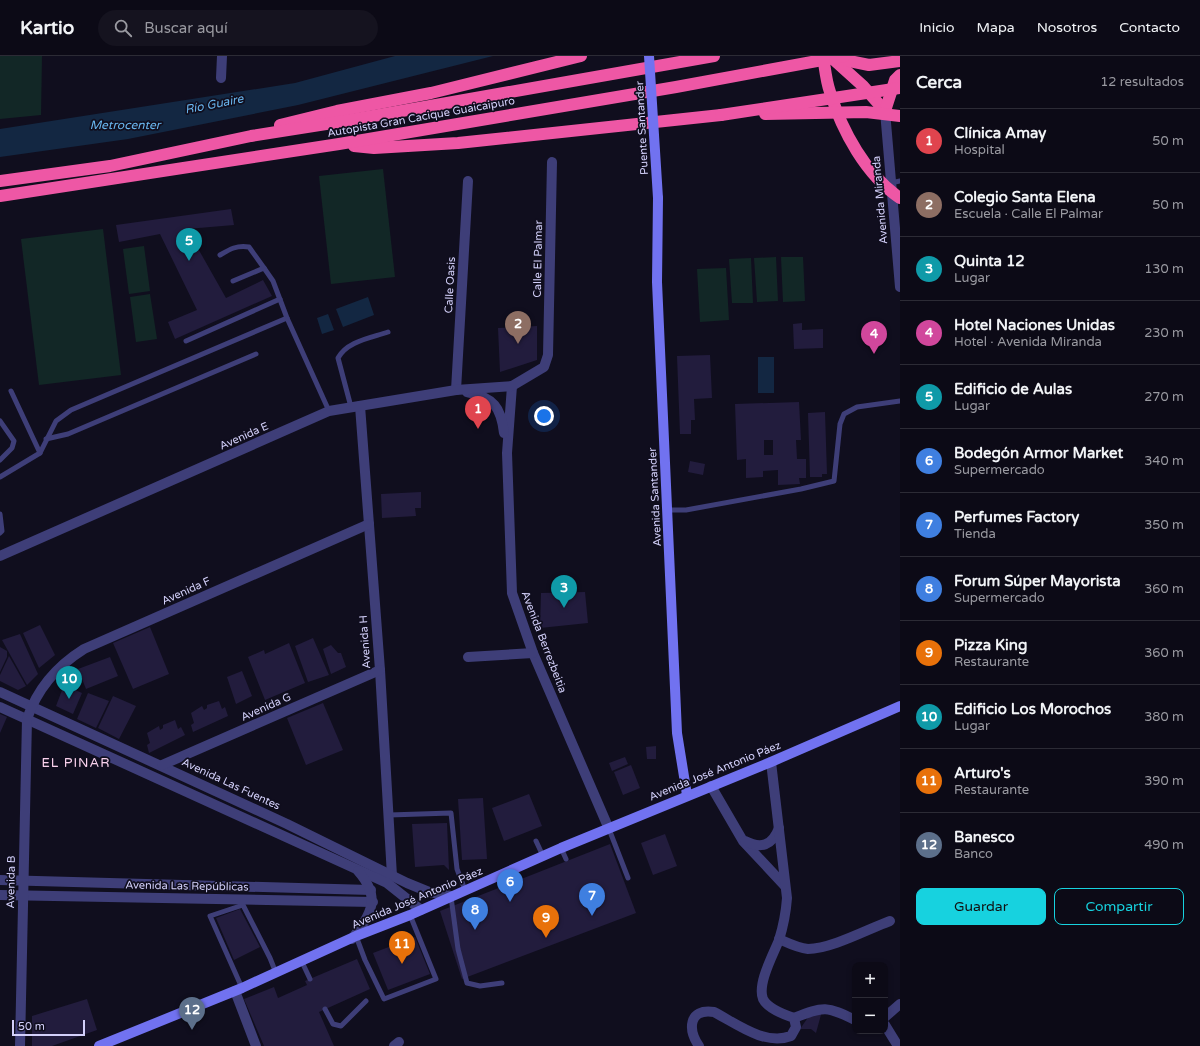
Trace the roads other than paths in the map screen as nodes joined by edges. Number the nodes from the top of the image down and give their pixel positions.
1 (222, 56) edge
2 (581, 56) edge
3 (650, 56) edge
4 (714, 56) edge
5 (833, 57) edge
6 (900, 61) edge
7 (900, 75) edge
8 (221, 78) dead end
9 (900, 88) edge
10 (885, 111) junction
11 (721, 115) junction
12 (900, 116) edge
13 (251, 136) junction
14 (339, 144) junction
15 (552, 162) dead end
16 (0, 180) edge
17 (468, 181) dead end
18 (900, 181) edge
19 (890, 183) junction
20 (0, 196) edge
21 (658, 198) joint
22 (900, 198) edge
23 (220, 254) dead end
24 (264, 268) junction
25 (232, 281) dead end
26 (900, 286) edge
27 (280, 299) junction
28 (287, 318) junction
29 (388, 332) dead end
30 (186, 341) dead end
31 (256, 354) dead end
32 (512, 386) junction
33 (456, 390) junction
34 (11, 391) dead end
35 (900, 401) edge
36 (355, 406) junction
37 (329, 411) junction
38 (0, 421) edge
39 (46, 439) junction
40 (40, 453) junction
41 (507, 453) junction
42 (0, 460) edge
43 (0, 477) edge
44 (668, 510) junction
45 (0, 514) edge
46 (369, 524) junction
47 (0, 533) edge
48 (0, 556) edge
49 (534, 653) junction
50 (468, 656) dead end
51 (380, 670) junction
52 (0, 692) edge
53 (32, 706) junction
54 (900, 706) edge
55 (0, 707) edge
56 (27, 720) junction
57 (770, 762) junction
58 (162, 765) junction
59 (156, 778) junction
60 (711, 786) junction
61 (687, 795) junction
62 (389, 815) junction
63 (778, 828) junction
64 (608, 829) junction
65 (536, 841) dead end
66 (743, 841) junction
67 (561, 848) junction
68 (543, 856) junction
69 (566, 859) dead end
70 (356, 868) junction
71 (392, 876) junction
72 (628, 878) dead end
73 (0, 880) edge
74 (23, 880) junction
75 (785, 886) junction
76 (371, 890) junction
77 (465, 890) junction
78 (0, 895) edge
79 (23, 895) junction
80 (451, 897) junction
81 (373, 902) junction
82 (421, 910) junction
83 (410, 915) junction
84 (890, 921) dead end
85 (354, 938) junction
86 (779, 939) junction
87 (302, 962) junction
88 (276, 974) junction
89 (310, 979) dead end
90 (502, 983) dead end
91 (238, 990) junction
92 (366, 1001) dead end
93 (900, 1004) edge
94 (325, 1009) dead end
95 (888, 1014) edge
96 (794, 1018) junction
97 (852, 1019) edge
98 (888, 1030) edge
99 (116, 1043) edge
100 (20, 1046) edge
101 (98, 1046) edge
102 (256, 1046) edge
103 (699, 1046) edge
104 (898, 1046) edge

1 - 8 street
2 - 13 highway
3 - 21 main road, Puente Santander, bridge
4 - 13 highway, Autopista Gran Cacique Guaicaipuro
5 - 6 highway
5 - 10 highway
5 - 14 highway, Autopista Gran Cacique Guaicaipuro
5 - 22 highway, bridge
7 - 10 highway
9 - 11 highway, bridge
10 - 19 street, Avenida Miranda
11 - 12 highway, bridge
11 - 14 highway
13 - 16 highway, Autopista Gran Cacique Guaicaipuro
14 - 20 highway, Autopista Gran Cacique Guaicaipuro
15 - 32 street, Calle El Palmar
17 - 33 street, Calle Oasis
18 - 19 lane
19 - 26 street, Avenida Miranda
21 - 44 main road, Avenida Santander
23 - 24 lane
24 - 25 lane
24 - 27 lane
27 - 28 lane
27 - 30 lane
28 - 37 lane
28 - 39 lane
29 - 36 lane
31 - 39 lane
32 - 33 street, Avenida E
32 - 41 street, Avenida Berrezbeitia
33 - 36 street, Avenida E
33 - 41 street, Avenida Berrezbeitia
34 - 40 lane
35 - 44 lane
36 - 37 street, Avenida E
36 - 46 street, Avenida H
37 - 48 street, Avenida E
38 - 42 lane
39 - 40 lane
40 - 43 lane
41 - 49 street, Avenida Berrezbeitia
44 - 61 main road, Avenida Santander
45 - 47 lane
46 - 51 street, Avenida H
46 - 53 street, Avenida F
49 - 50 street
49 - 64 street, Avenida Berrezbeitia
51 - 58 street, Avenida G
51 - 62 street, Avenida H
52 - 53 street, Avenida Las Fuentes
53 - 56 street, Avenida F
53 - 58 street, Avenida Las Fuentes
54 - 57 main road, Avenida José Antonio Páez
55 - 56 street
56 - 59 street
56 - 74 street, Avenida B
57 - 60 main road, Avenida José Antonio Páez
57 - 63 street
58 - 59 street
58 - 71 street, Avenida Las Fuentes
59 - 70 street
60 - 61 main road, Avenida José Antonio Páez
60 - 66 street
61 - 64 main road, Avenida José Antonio Páez
62 - 71 street, Avenida H
62 - 77 lane
63 - 66 street
63 - 75 street
64 - 67 main road, Avenida José Antonio Páez
64 - 72 lane
65 - 68 lane
66 - 75 street
67 - 68 main road, Avenida José Antonio Páez
67 - 69 lane
68 - 77 main road, Avenida José Antonio Páez
70 - 76 street
70 - 82 street
71 - 80 street, Avenida Las Fuentes
73 - 74 street, Avenida Las Repúblicas
74 - 76 street, Avenida Las Repúblicas
74 - 79 street, Avenida B
75 - 86 street
76 - 81 street
77 - 80 main road, Avenida José Antonio Páez
78 - 79 street, Avenida Las Repúblicas
79 - 81 street, Avenida Las Repúblicas
79 - 100 street, Avenida B
80 - 82 main road, Avenida José Antonio Páez
80 - 90 lane
81 - 85 street
82 - 83 main road, Avenida José Antonio Páez
83 - 85 main road, Avenida José Antonio Páez
83 - 85 lane
84 - 86 street
85 - 87 main road, Avenida José Antonio Páez
86 - 96 street
87 - 88 main road, Avenida José Antonio Páez
87 - 89 lane
88 - 91 main road, Avenida José Antonio Páez
88 - 91 lane
91 - 99 main road, Avenida José Antonio Páez
91 - 102 street
92 - 94 lane
93 - 95 street
96 - 97 street
96 - 103 street
98 - 104 street
99 - 101 main road, Avenida José Antonio Páez

